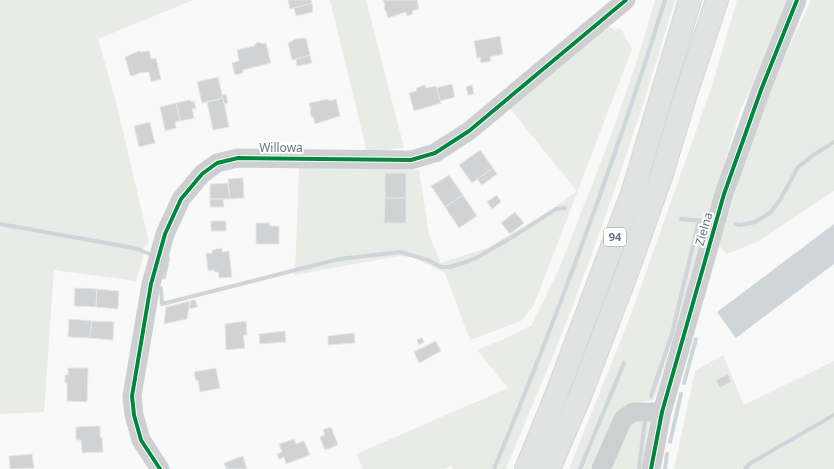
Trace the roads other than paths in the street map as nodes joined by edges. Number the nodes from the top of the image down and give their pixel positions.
1 (626, 0) edge
2 (690, 0) edge
3 (717, 0) edge
4 (797, 0) edge
5 (662, 412) junction
6 (160, 469) edge
7 (526, 469) edge
8 (549, 469) edge
9 (601, 469) edge
10 (651, 469) edge

1 - 6 street, Willowa
2 - 7 highway, 94
3 - 8 highway, 94
4 - 5 street, Zielna
5 - 9 street
5 - 10 street, Zielna

